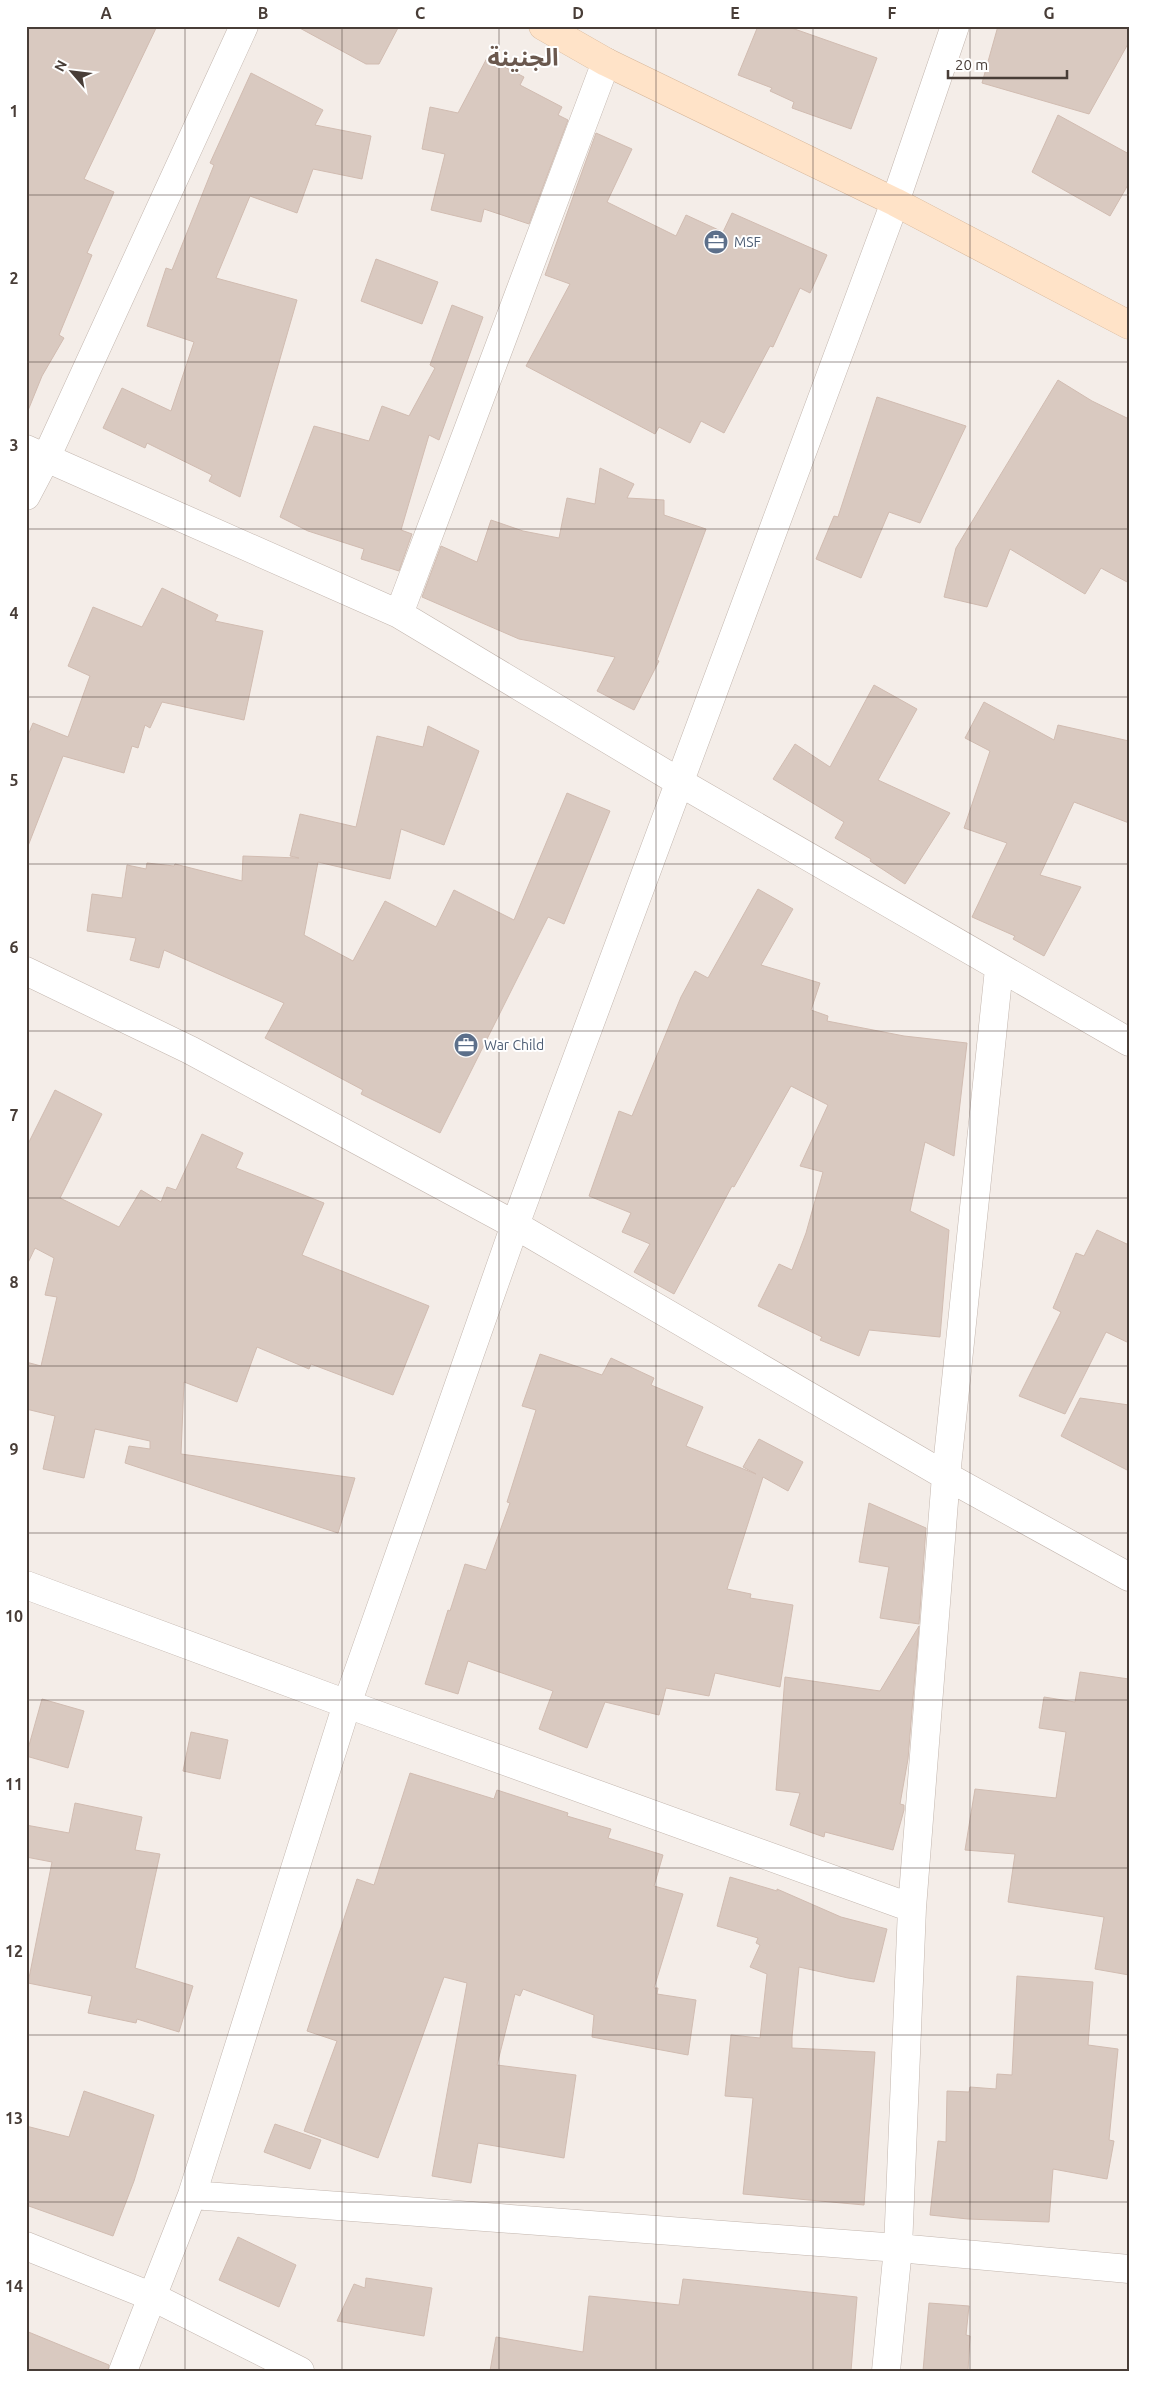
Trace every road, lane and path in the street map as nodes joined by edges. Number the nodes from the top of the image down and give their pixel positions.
1 (244, 26) edge
2 (543, 26) edge
3 (955, 26) edge
4 (606, 62) junction
5 (895, 202) junction
6 (1129, 325) edge
7 (36, 454) edge
8 (26, 496) edge
9 (399, 614) junction
10 (680, 782) junction
11 (999, 969) junction
12 (26, 971) edge
13 (1129, 1042) edge
14 (515, 1225) junction
15 (946, 1476) junction
16 (1129, 1577) edge
17 (26, 1585) edge
18 (347, 1704) junction
19 (912, 1908) junction
20 (192, 2195) junction
21 (26, 2246) edge
22 (898, 2248) junction
23 (1129, 2269) edge
24 (152, 2297) junction
25 (123, 2371) edge
26 (300, 2371) edge
27 (886, 2371) edge

1 - 7 street
2 - 4 street
3 - 5 street
4 - 5 street
4 - 9 street
5 - 6 street
5 - 10 street
7 - 8 street
7 - 9 street
9 - 10 street
10 - 11 street
10 - 14 street
11 - 13 street
11 - 15 street
12 - 14 street
14 - 15 street
14 - 18 street
15 - 16 street
15 - 19 street
17 - 18 street
18 - 19 street
18 - 20 street
19 - 22 street
20 - 22 street
20 - 24 street
21 - 24 street
22 - 23 street
22 - 27 street
24 - 25 street
24 - 26 street

